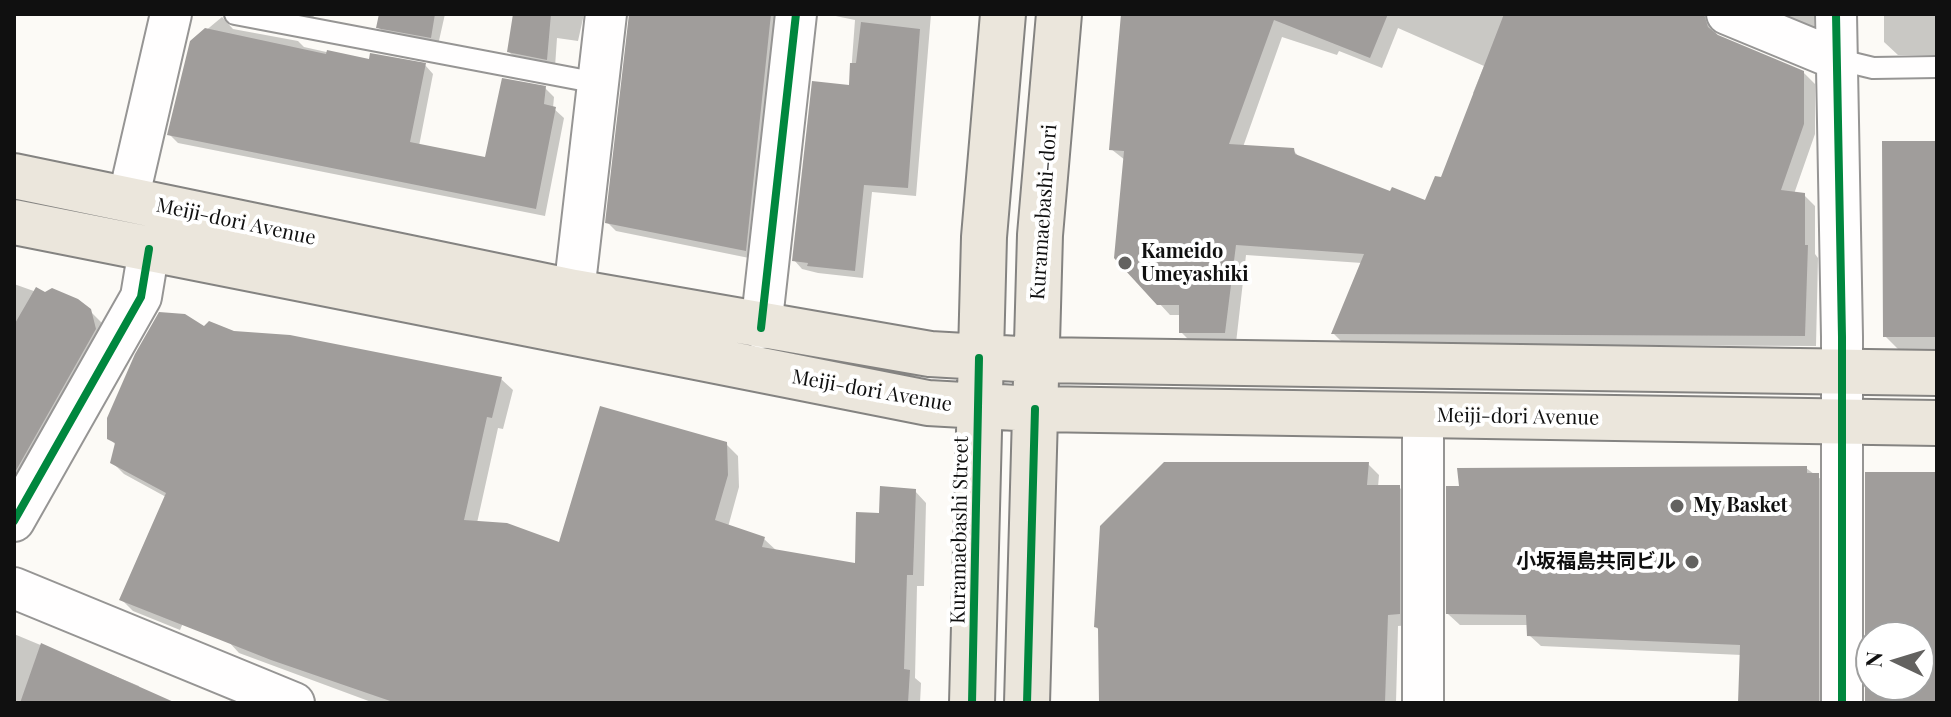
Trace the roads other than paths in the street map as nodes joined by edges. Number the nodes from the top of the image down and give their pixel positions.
1 (171, 14) edge
2 (235, 14) edge
3 (606, 14) edge
4 (796, 14) edge
5 (1003, 14) edge
6 (1059, 14) edge
7 (1727, 14) edge
8 (1836, 14) edge
9 (1836, 59) junction
10 (1937, 67) edge
11 (598, 83) junction
12 (14, 176) edge
13 (128, 200) junction
14 (14, 222) edge
15 (149, 249) junction
16 (574, 292) junction
17 (761, 328) junction
18 (979, 358) junction
19 (1036, 360) junction
20 (1841, 373) junction
21 (1937, 373) edge
22 (978, 408) junction
23 (1035, 409) junction
24 (1423, 415) junction
25 (1841, 422) junction
26 (1937, 423) edge
27 (14, 521) edge
28 (14, 588) edge
29 (268, 698) edge
30 (972, 703) edge
31 (1027, 703) edge
32 (1423, 703) edge
33 (1842, 703) edge

1 - 13 street
2 - 11 lane
3 - 11 street
4 - 17 street
5 - 18 main road
6 - 19 main road, Kuramaebashi-dori
7 - 9 street
8 - 9 street
9 - 10 lane
9 - 20 street
11 - 16 street
12 - 13 main road, Meiji-dori Avenue
13 - 16 main road, Meiji-dori Avenue
14 - 15 main road, Meiji-dori Avenue
15 - 22 main road, Meiji-dori Avenue
15 - 27 street
16 - 17 main road, Meiji-dori Avenue
17 - 18 main road, Meiji-dori Avenue
18 - 19 main road, Meiji-dori Avenue
18 - 22 main road, Kuramaebashi Street
19 - 20 main road, Meiji-dori Avenue
19 - 23 main road, Kuramaebashi-dori
20 - 21 main road, Meiji-dori Avenue
20 - 25 street
22 - 23 main road, Meiji-dori Avenue
22 - 30 main road, Kuramaebashi Street
23 - 24 main road, Meiji-dori Avenue
23 - 31 main road
24 - 25 main road, Meiji-dori Avenue
24 - 32 street
25 - 26 main road, Meiji-dori Avenue
25 - 33 street
28 - 29 street

